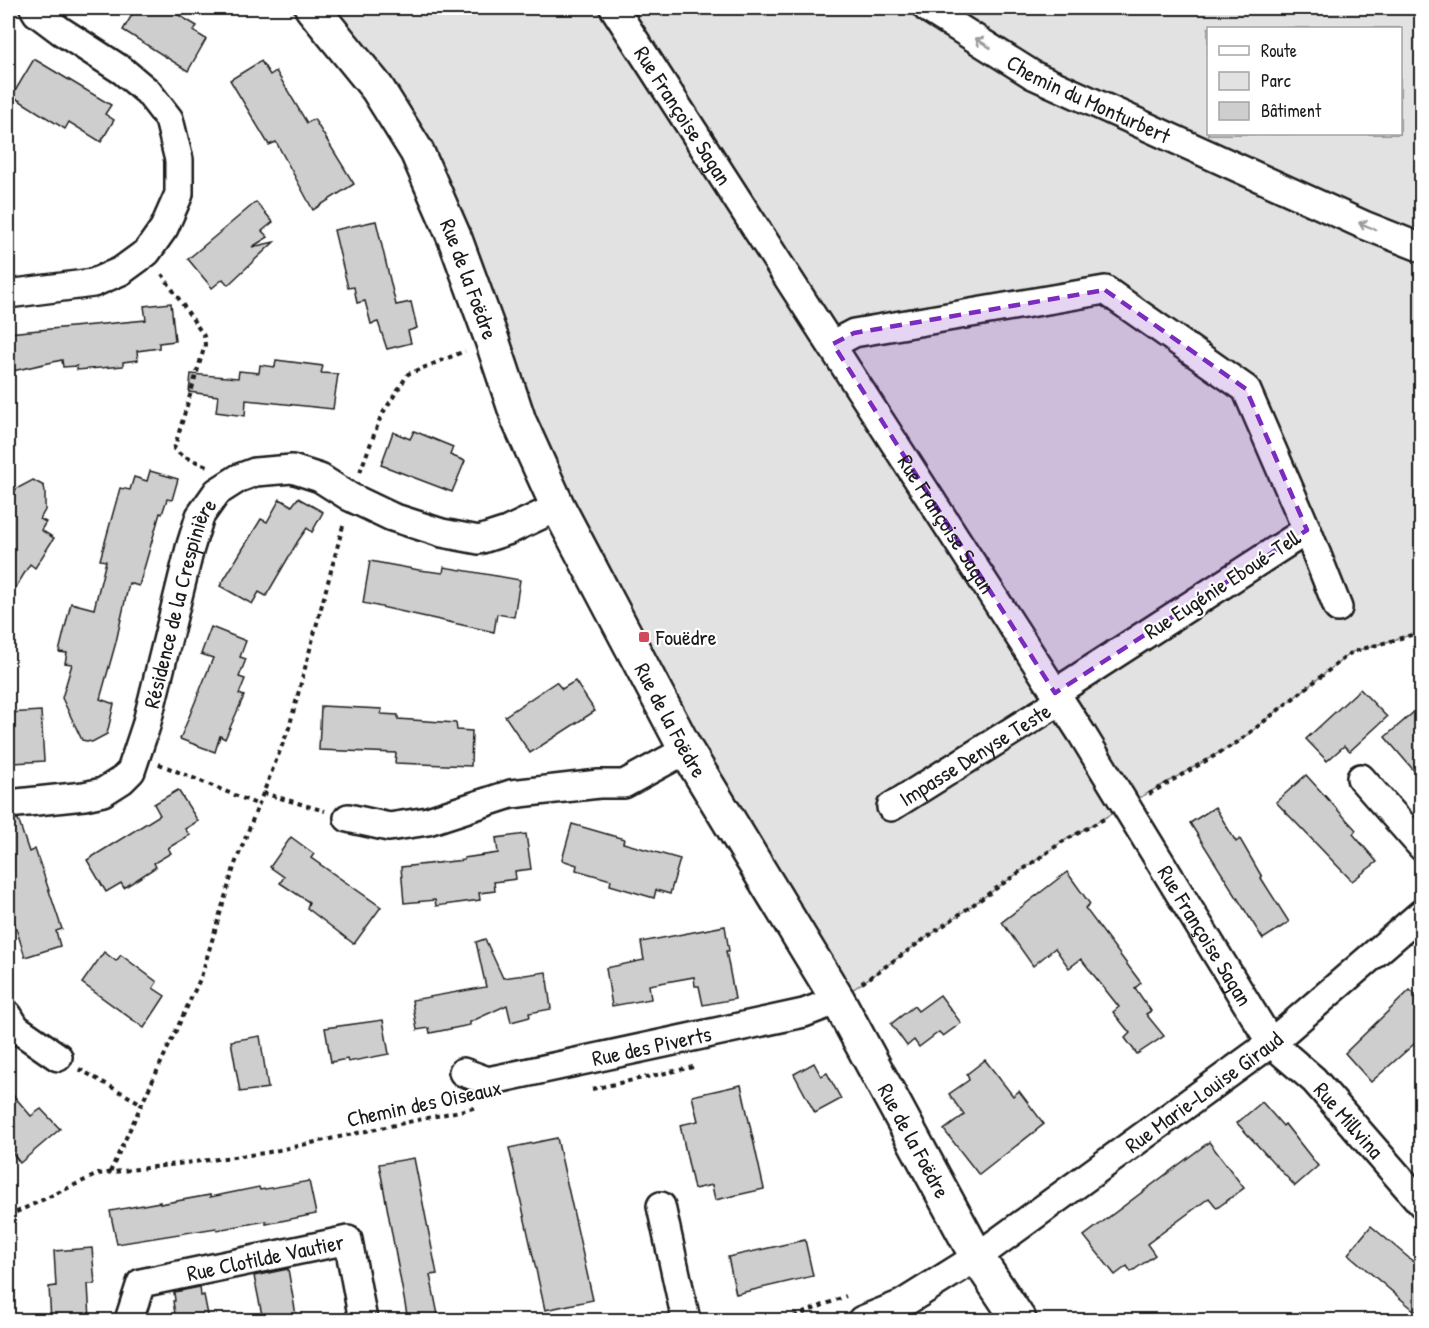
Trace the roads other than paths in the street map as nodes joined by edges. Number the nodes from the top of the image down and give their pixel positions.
1 (34, 8) edge
2 (312, 8) edge
3 (614, 8) edge
4 (927, 8) edge
5 (1422, 248) edge
6 (8, 294) edge
7 (833, 344) junction
8 (558, 507) junction
9 (1307, 530) junction
10 (1338, 608) dead end
11 (1058, 697) junction
12 (686, 750) junction
13 (1361, 778) dead end
14 (8, 804) edge
15 (891, 807) dead end
16 (348, 818) road end
17 (1422, 847) edge
18 (1422, 913) edge
19 (838, 1000) junction
20 (8, 1015) edge
21 (1271, 1043) junction
22 (58, 1057) road end
23 (463, 1072) dead end
24 (1422, 1204) edge
25 (661, 1206) dead end
26 (977, 1257) junction
27 (129, 1320) edge
28 (363, 1320) edge
29 (686, 1320) edge
30 (862, 1320) edge
31 (1019, 1320) edge

1 - 6 street
2 - 8 street, Rue de la Foëdre
3 - 7 street, Rue Françoise Sagan
5 -> 4 street, Chemin du Monturbert
7 - 9 street, Rue Eugénie Eboué-Tell
7 - 11 street, Rue Françoise Sagan
8 - 12 street, Rue de la Foëdre
8 - 14 street, Résidence de la Crespinière
9 - 10 street
9 - 11 street, Rue Eugénie Eboué-Tell
11 - 15 street, Impasse Denyse Teste
11 - 21 street, Rue Françoise Sagan
12 - 16 street
12 - 19 street, Rue de la Foëdre
13 - 17 street
18 - 21 street, Rue Marie-Louise Giraud
19 - 23 street, Rue des Piverts
19 - 26 street, Rue de la Foëdre
20 - 22 street
21 - 24 street, Rue Millvina
21 - 26 street, Rue Marie-Louise Giraud
25 - 29 street
26 - 30 street, Rue Marie-Louise Giraud
26 - 31 street, Rue de la Foëdre
27 - 28 street, Rue Clotilde Vautier

